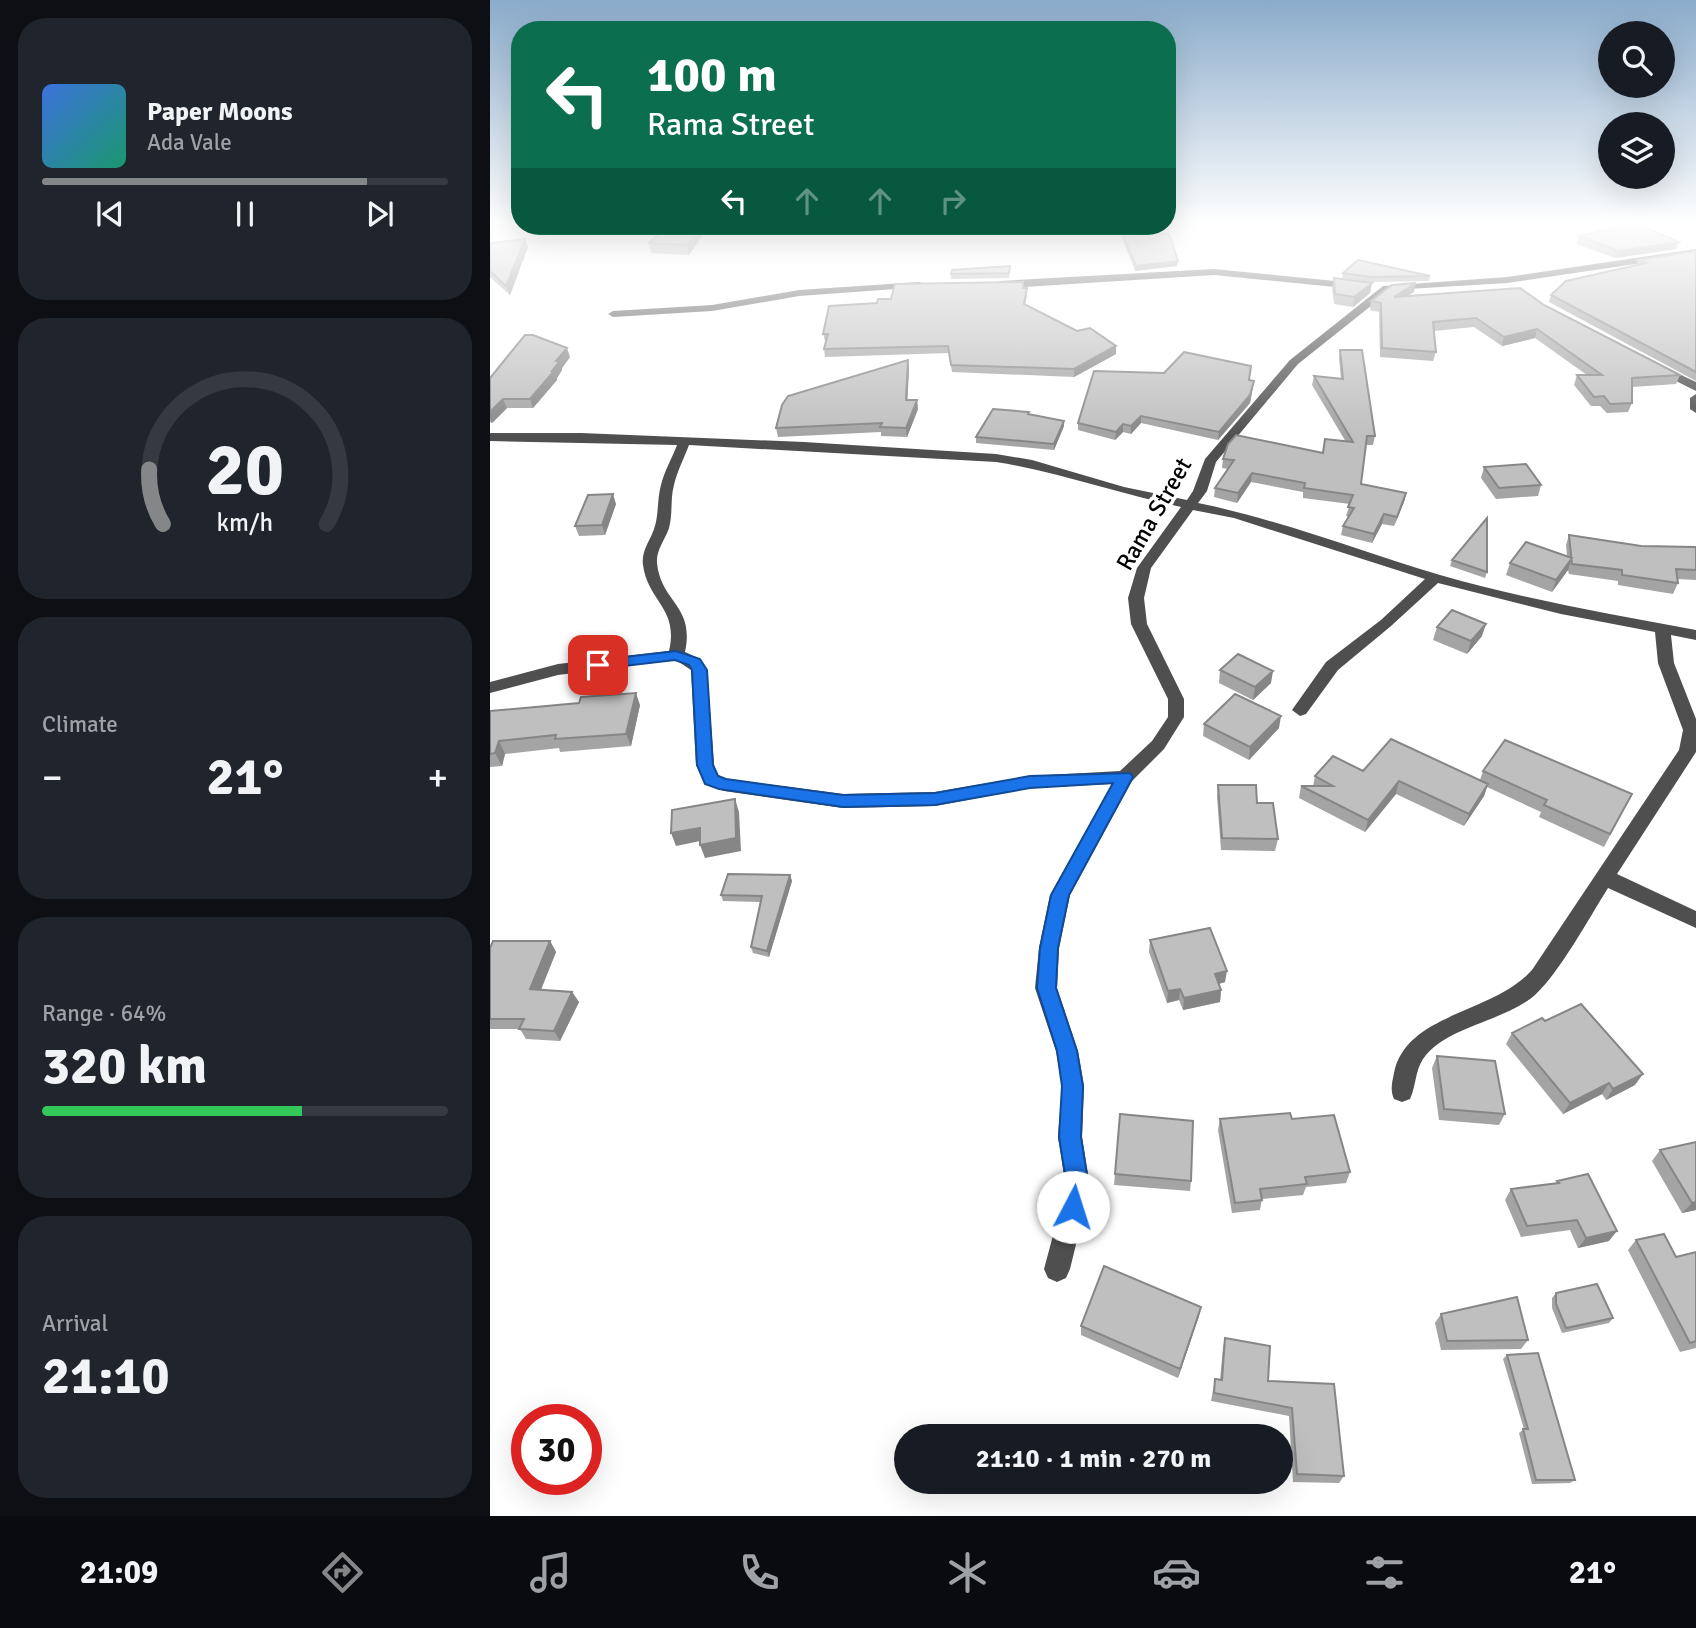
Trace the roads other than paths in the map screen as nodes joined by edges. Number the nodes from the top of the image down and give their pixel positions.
1 (789, 295) edge
2 (1379, 295) edge
3 (613, 314) dead end
4 (1645, 362) edge
5 (1696, 387) edge
6 (1696, 398) edge
7 (1696, 409) edge
8 (490, 437) edge
9 (684, 443) junction
10 (1190, 505) junction
11 (1435, 578) junction
12 (1662, 628) junction
13 (1696, 635) edge
14 (676, 655) junction
15 (490, 688) edge
16 (1300, 710) dead end
17 (1125, 777) junction
18 (1605, 878) junction
19 (1696, 920) edge
20 (1402, 1092) dead end
21 (1057, 1269) dead end

1 - 3 street
2 - 10 street, Rama Street
4 - 5 street
6 - 7 street
8 - 9 street
9 - 10 street
9 - 14 street
10 - 11 street
10 - 17 street, Rama Street
11 - 12 street
11 - 16 street
12 - 13 street
12 - 18 street
14 - 15 street
14 - 17 street
17 - 21 street, Rama Street
18 - 19 street
18 - 20 street

